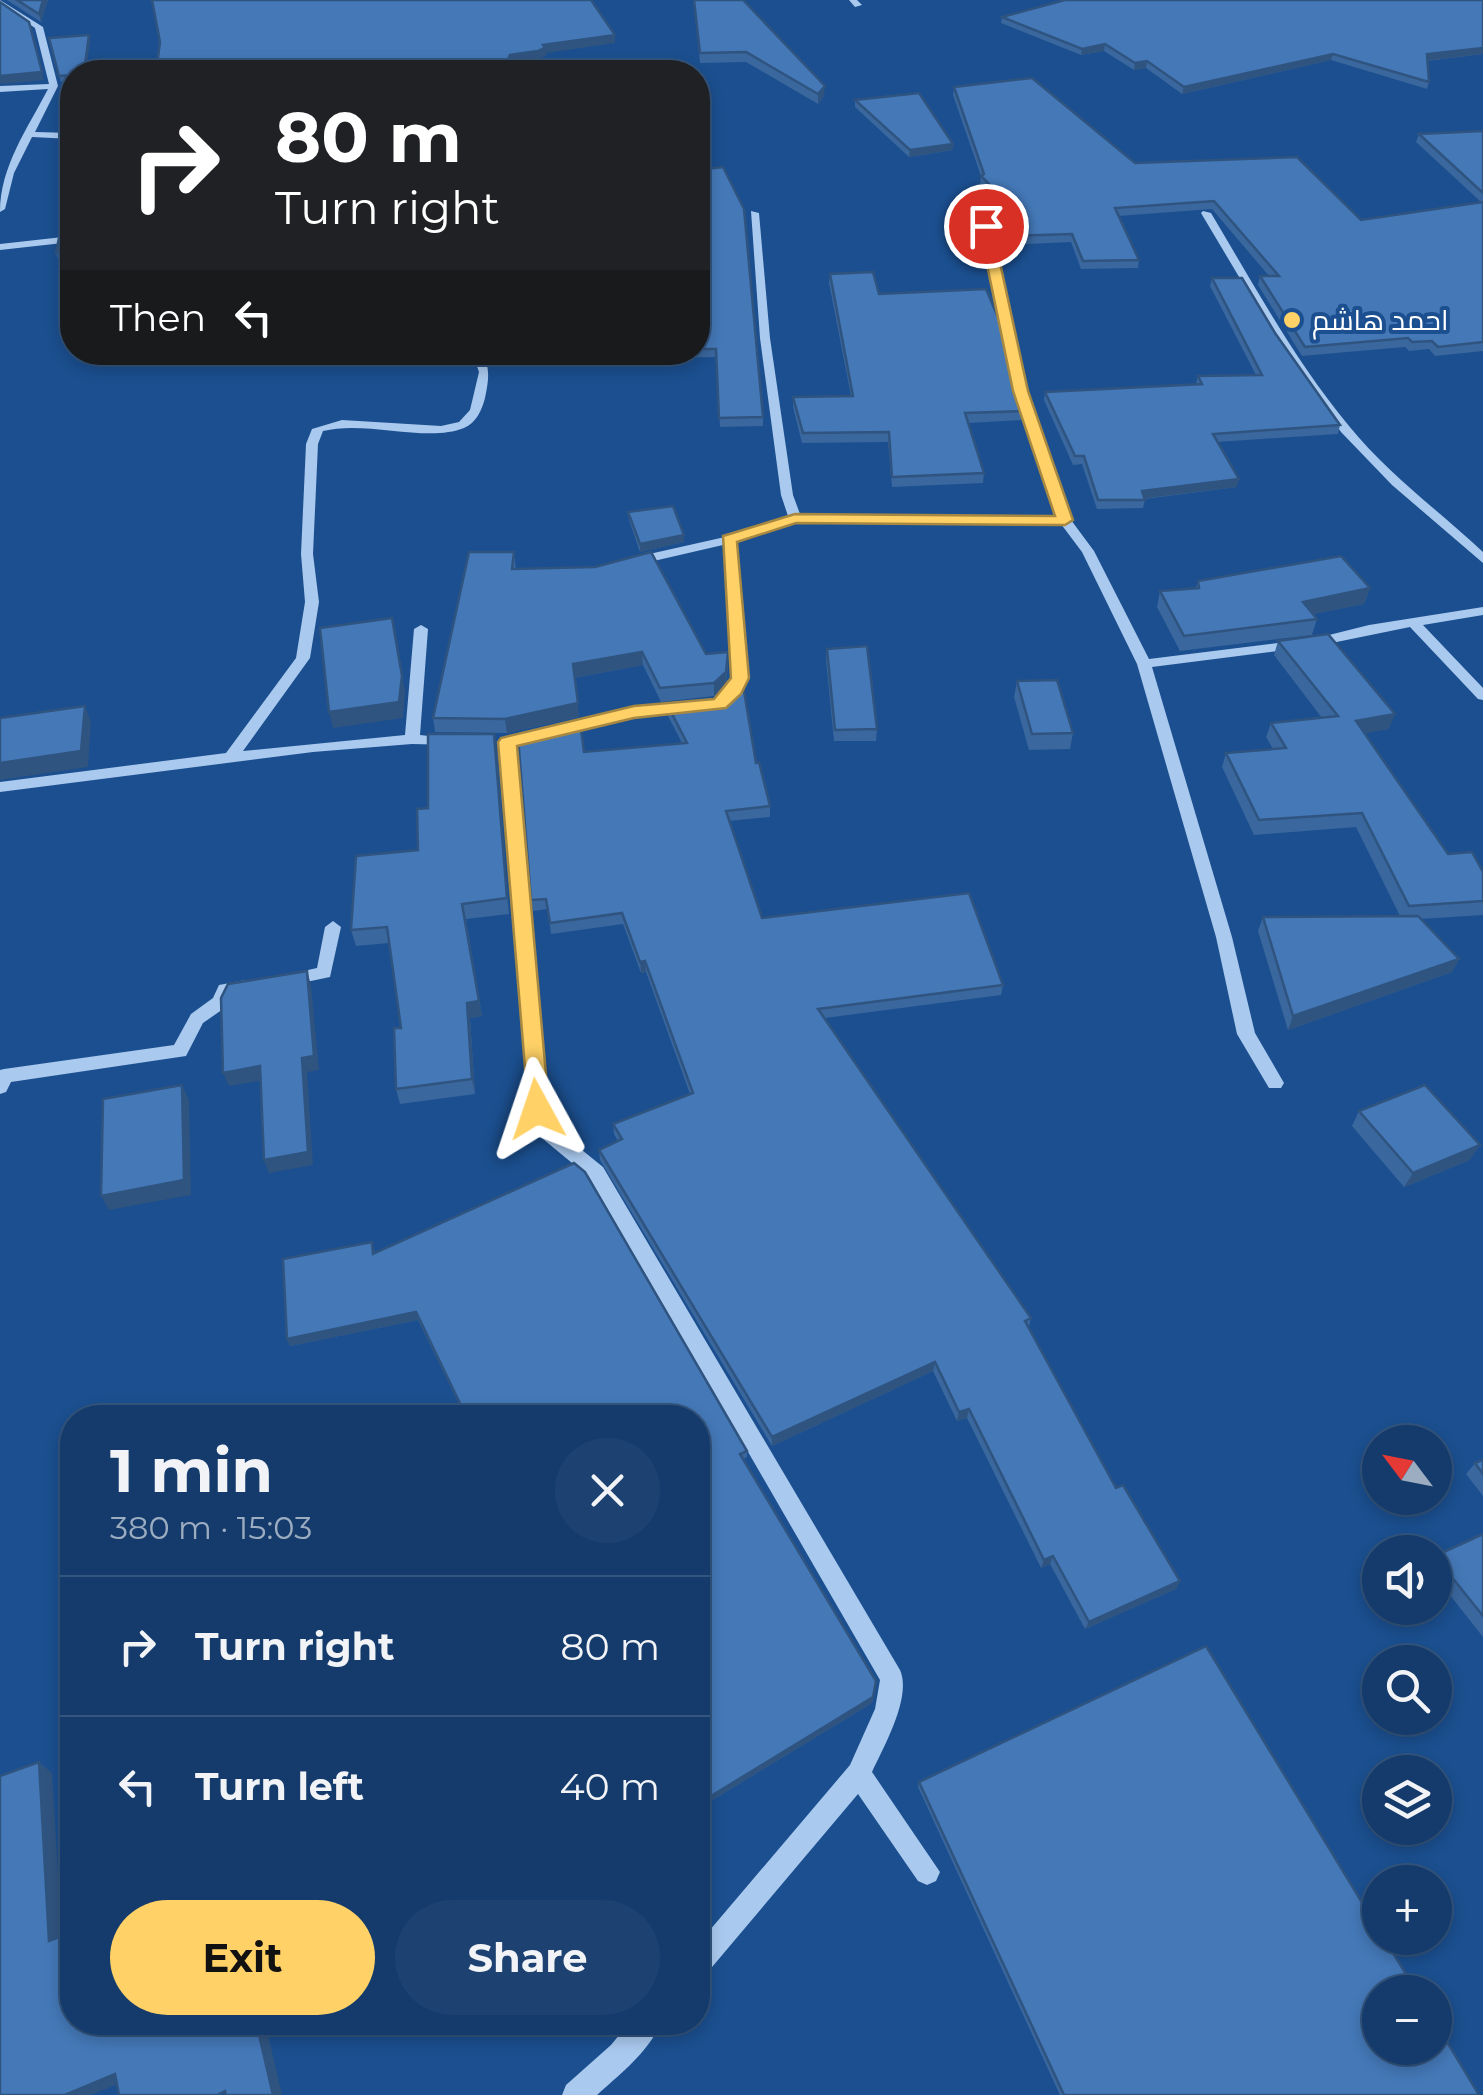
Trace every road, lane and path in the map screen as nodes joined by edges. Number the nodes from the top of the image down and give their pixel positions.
1 (0, 2) edge
2 (54, 86) junction
3 (0, 89) edge
4 (32, 134) junction
5 (60, 135) edge
6 (4, 174) edge
7 (979, 193) edge
8 (0, 209) edge
9 (1206, 212) edge
10 (754, 213) dead end
11 (60, 240) edge
12 (0, 247) edge
13 (483, 365) edge
14 (795, 518) junction
15 (1065, 520) junction
16 (729, 540) junction
17 (1483, 559) edge
18 (618, 566) edge
19 (1483, 611) edge
20 (1412, 622) junction
21 (422, 629) dead end
22 (1144, 664) junction
23 (1483, 696) edge
24 (544, 734) edge
25 (412, 739) junction
26 (231, 757) junction
27 (0, 787) edge
28 (334, 927) dead end
29 (1275, 1084) dead end
30 (0, 1087) edge
31 (859, 1774) junction
32 (927, 1872) dead end
33 (710, 1950) edge
34 (637, 2035) edge
35 (576, 2095) edge

1 - 2 street
2 - 3 street
2 - 4 street
4 - 5 street
4 - 6 street
6 - 8 street
7 - 15 street
9 - 17 street
10 - 14 street
11 - 12 street
13 - 26 street
14 - 15 street
14 - 16 street
15 - 22 street
16 - 18 street
16 - 24 street
19 - 20 street
20 - 22 street
20 - 23 street
21 - 25 street
22 - 29 street
25 - 26 street
25 - 31 street
26 - 27 street
28 - 30 street
31 - 32 street
31 - 33 street
34 - 35 street

